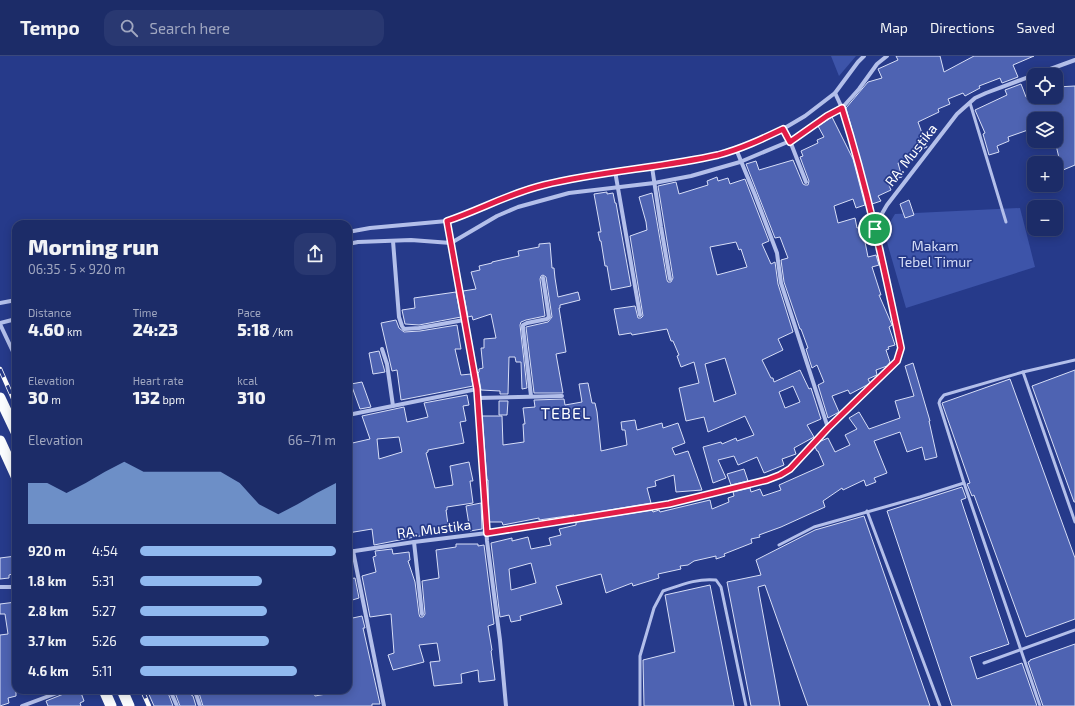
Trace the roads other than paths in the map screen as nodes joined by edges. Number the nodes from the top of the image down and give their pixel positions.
1 (864, 56) edge
2 (887, 56) edge
3 (1075, 60) edge
4 (1053, 68) edge
5 (1027, 78) edge
6 (835, 93) junction
7 (970, 102) junction
8 (842, 106) junction
9 (784, 131) junction
10 (790, 140) junction
11 (736, 150) junction
12 (740, 160) junction
13 (653, 168) junction
14 (615, 173) junction
15 (654, 181) junction
16 (806, 182) dead end
17 (618, 188) junction
18 (447, 221) junction
19 (1006, 222) dead end
20 (875, 229) junction
21 (352, 231) edge
22 (451, 240) junction
23 (393, 241) junction
24 (352, 244) edge
25 (543, 278) dead end
26 (670, 279) dead end
27 (12, 301) edge
28 (0, 303) edge
29 (640, 315) dead end
30 (12, 320) edge
31 (464, 320) junction
32 (0, 323) edge
33 (12, 349) edge
34 (382, 349) dead end
35 (1075, 360) edge
36 (1023, 372) junction
37 (477, 389) junction
38 (531, 396) junction
39 (562, 396) dead end
40 (0, 398) edge
41 (477, 398) junction
42 (393, 406) junction
43 (352, 414) edge
44 (12, 424) edge
45 (828, 428) junction
46 (0, 441) edge
47 (12, 467) edge
48 (964, 483) junction
49 (867, 511) junction
50 (1075, 522) edge
51 (487, 533) junction
52 (414, 542) junction
53 (779, 545) dead end
54 (352, 551) edge
55 (352, 560) edge
56 (0, 587) edge
57 (12, 587) edge
58 (422, 614) dead end
59 (1075, 630) edge
60 (1021, 650) junction
61 (984, 663) dead end
62 (54, 694) edge
63 (106, 694) edge
64 (124, 694) edge
65 (172, 694) edge
66 (196, 694) edge
67 (22, 706) edge
68 (111, 706) edge
69 (128, 706) edge
70 (177, 706) edge
71 (200, 706) edge
72 (384, 706) edge
73 (506, 706) edge
74 (640, 706) edge
75 (746, 706) edge
76 (940, 706) edge
77 (1040, 706) edge

1 - 6 street
2 - 8 street
3 - 4 street, RA. Mustika
5 - 7 street, RA. Mustika
6 - 8 street
6 - 9 street
7 - 19 lane
7 - 20 street, RA. Mustika
8 - 10 street
8 - 20 street
9 - 10 street
9 - 11 street
10 - 12 street
10 - 16 street
11 - 12 street
11 - 13 street
12 - 15 street
12 - 45 street
13 - 14 street
13 - 15 street
14 - 17 street
14 - 18 street
15 - 17 street
15 - 26 street
17 - 22 street
17 - 29 street
18 - 21 street
18 - 22 street
20 - 45 street, RA. Mustika
22 - 23 street
22 - 31 street
23 - 24 street
23 - 31 street
25 - 38 street
27 - 28 street
30 - 32 street
31 - 37 street
32 - 33 street
34 - 42 street
35 - 36 lane
36 - 48 lane
36 - 50 lane
37 - 41 street
37 - 42 street
38 - 39 street
38 - 41 street
40 - 44 highway
41 - 51 street
42 - 43 street
45 - 51 street, RA. Mustika
46 - 47 highway
48 - 49 lane
48 - 60 lane
49 - 53 lane
49 - 76 lane
51 - 52 street, RA. Mustika
51 - 73 street
52 - 54 street, RA. Mustika
52 - 58 street
55 - 72 street
56 - 57 street
59 - 60 lane
60 - 61 lane
60 - 77 lane
62 - 67 street
63 - 68 highway
64 - 69 highway
65 - 70 street
66 - 71 street
74 - 75 lane

